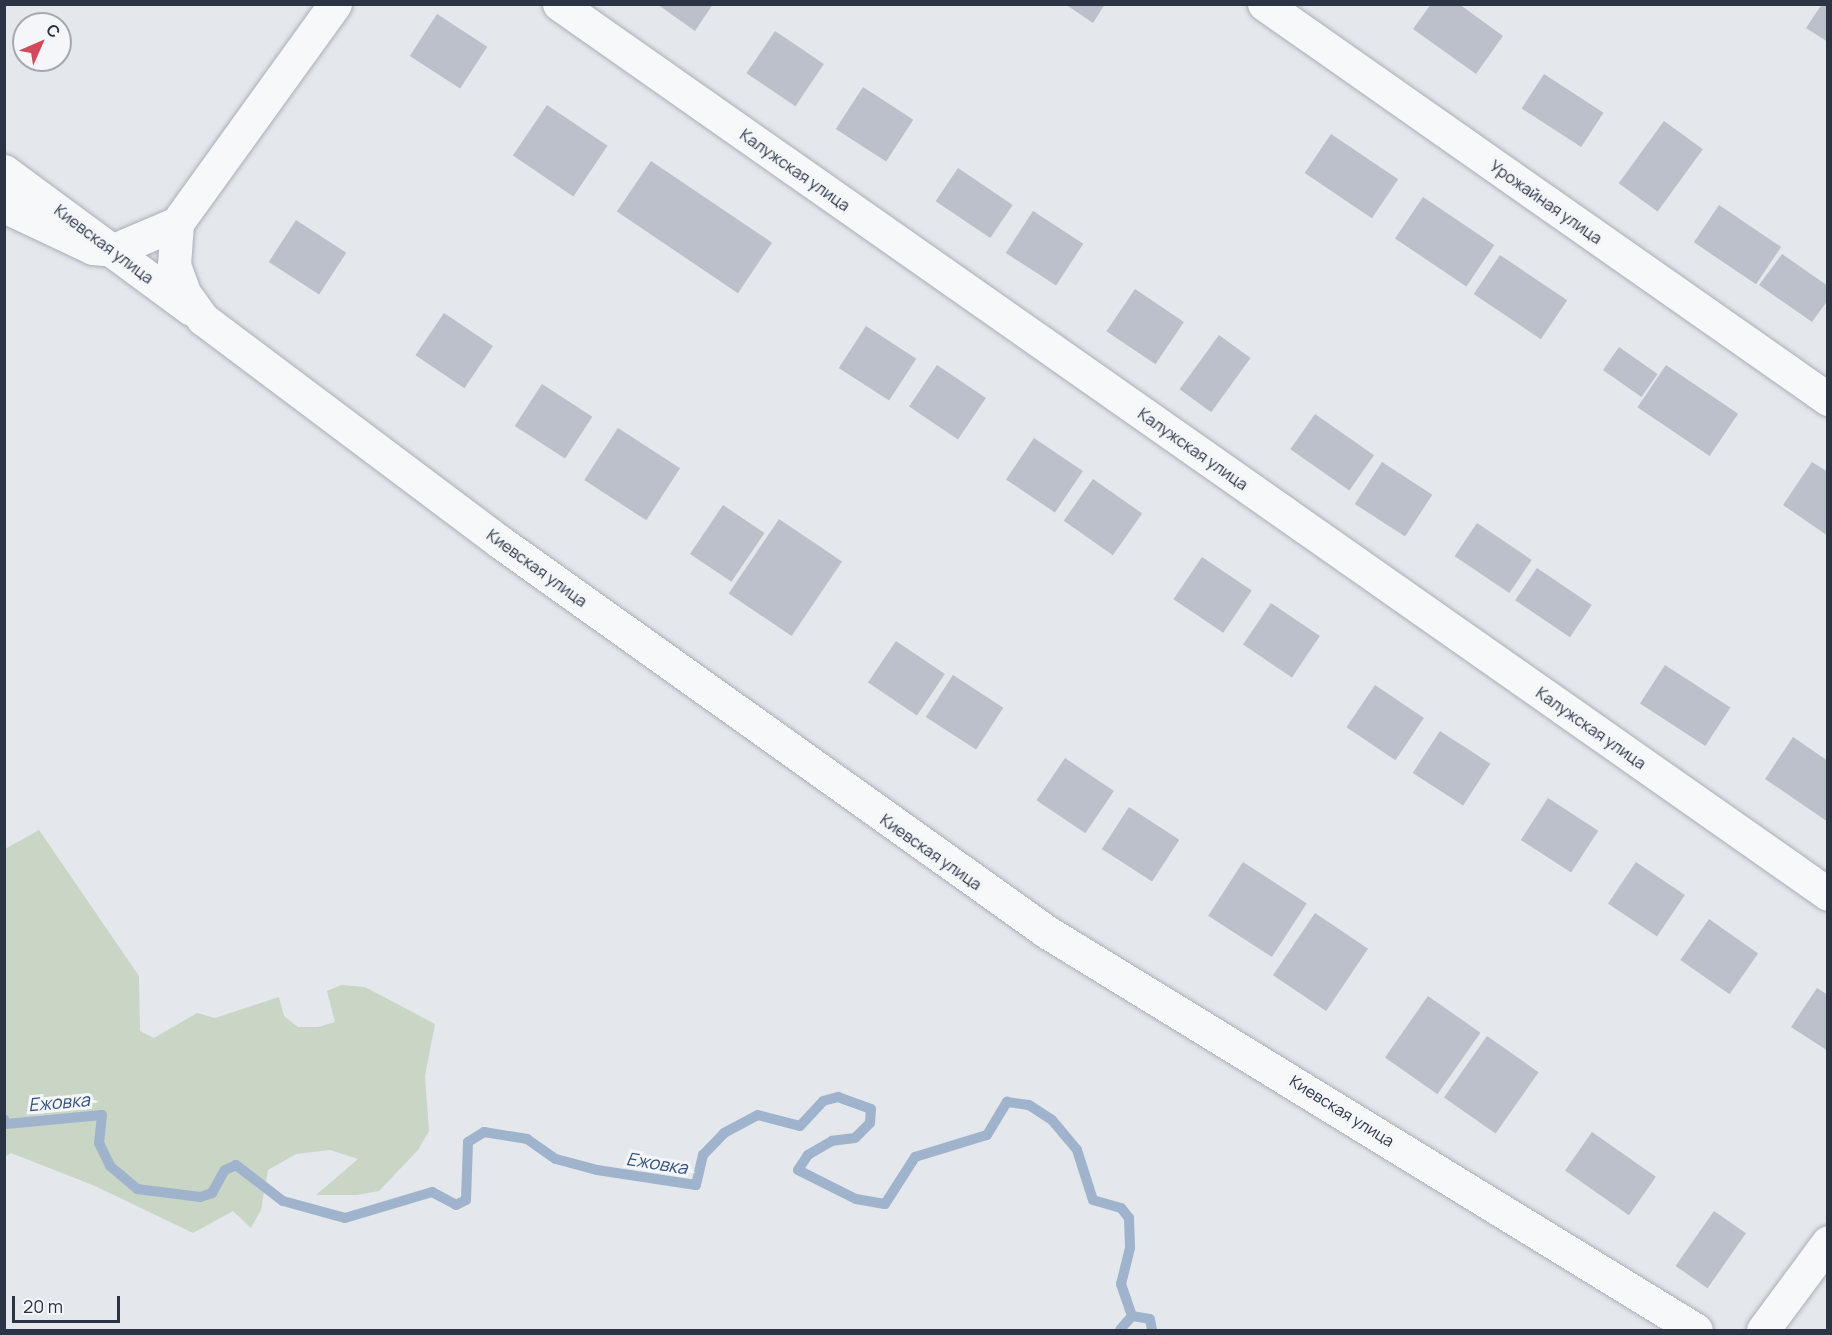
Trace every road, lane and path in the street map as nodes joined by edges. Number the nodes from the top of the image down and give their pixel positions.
1 (335, 4) edge
2 (559, 4) edge
3 (1264, 4) edge
4 (4, 171) edge
5 (4, 206) edge
6 (177, 223) junction
7 (114, 250) junction
8 (202, 319) junction
9 (1827, 399) edge
10 (1827, 894) edge
11 (1827, 1242) edge
12 (1696, 1330) edge
13 (1762, 1330) edge

1 - 6 street
2 - 10 street, Калужская улица
3 - 9 street, Урожайная улица
4 - 7 street, Киевская улица
5 - 7 street
6 - 7 street
6 - 8 street, Киевская улица
7 - 8 street, Киевская улица
8 - 12 street, Киевская улица
11 - 13 street

